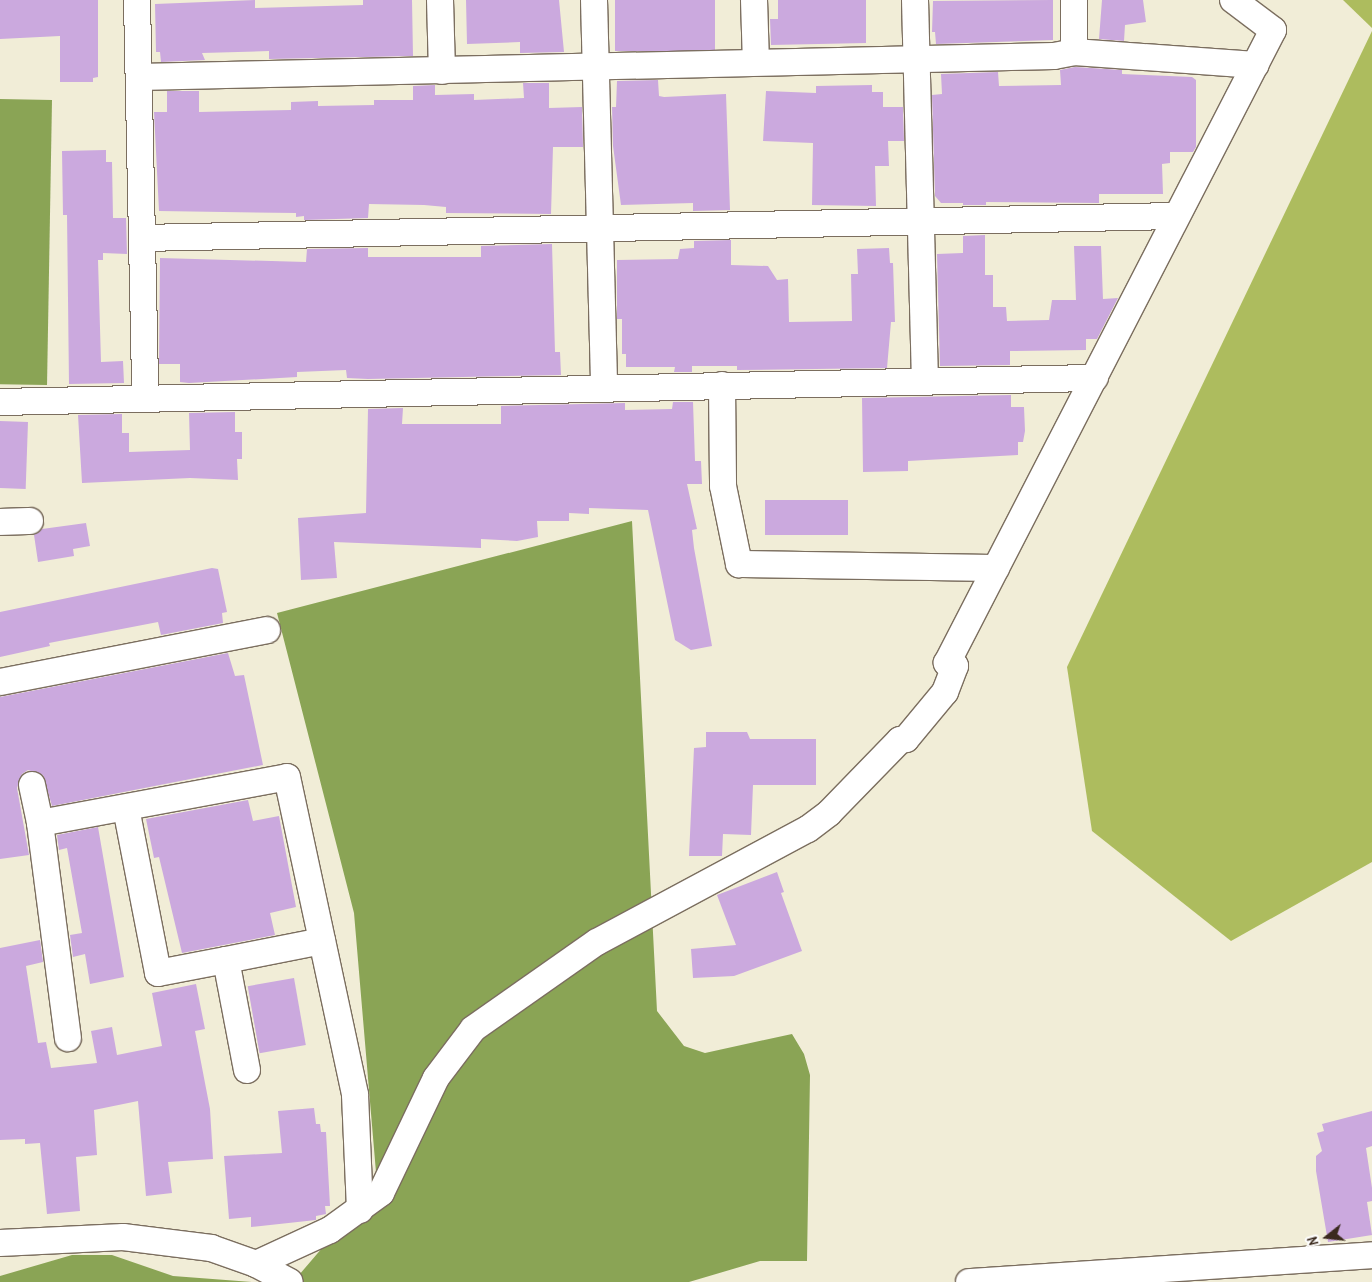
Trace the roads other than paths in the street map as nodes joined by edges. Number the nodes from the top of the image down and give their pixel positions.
1 (137, 0) edge
2 (440, 0) edge
3 (594, 0) edge
4 (754, 0) edge
5 (915, 0) edge
6 (1074, 0) edge
7 (1233, 0) edge
8 (1074, 52) junction
9 (916, 60) junction
10 (756, 62) junction
11 (1256, 66) junction
12 (595, 67) junction
13 (442, 70) junction
14 (139, 78) junction
15 (1174, 216) junction
16 (920, 219) junction
17 (600, 228) junction
18 (142, 238) junction
19 (1095, 378) junction
20 (925, 380) junction
21 (722, 385) junction
22 (604, 388) junction
23 (145, 398) junction
24 (0, 402) edge
25 (30, 521) dead end
26 (0, 522) edge
27 (996, 568) junction
28 (267, 630) dead end
29 (0, 682) edge
30 (32, 785) dead end
31 (126, 808) junction
32 (40, 823) junction
33 (322, 941) junction
34 (226, 960) junction
35 (68, 1038) dead end
36 (247, 1070) dead end
37 (360, 1210) junction
38 (0, 1243) edge
39 (1372, 1254) edge
40 (256, 1264) junction
41 (290, 1282) edge
42 (969, 1282) edge

1 - 14 street
2 - 13 street
3 - 12 street
4 - 10 street
5 - 9 street
6 - 8 street
7 - 11 street
8 - 9 street
8 - 11 street
9 - 10 street
9 - 16 street
10 - 12 street
11 - 15 street
12 - 13 street
12 - 17 street
13 - 14 street
14 - 18 street
15 - 16 street
15 - 19 street
16 - 17 street
16 - 20 street
17 - 18 street
17 - 22 street
18 - 23 street
19 - 20 street
19 - 27 street
20 - 21 street
21 - 22 street
21 - 27 street
22 - 23 street
23 - 24 street
25 - 26 street
27 - 37 street
28 - 29 street
30 - 32 street
31 - 32 street
31 - 33 street
31 - 34 street
32 - 35 street
33 - 34 street
33 - 37 street
34 - 36 street
37 - 40 street
38 - 40 street
39 - 42 street
40 - 41 street

